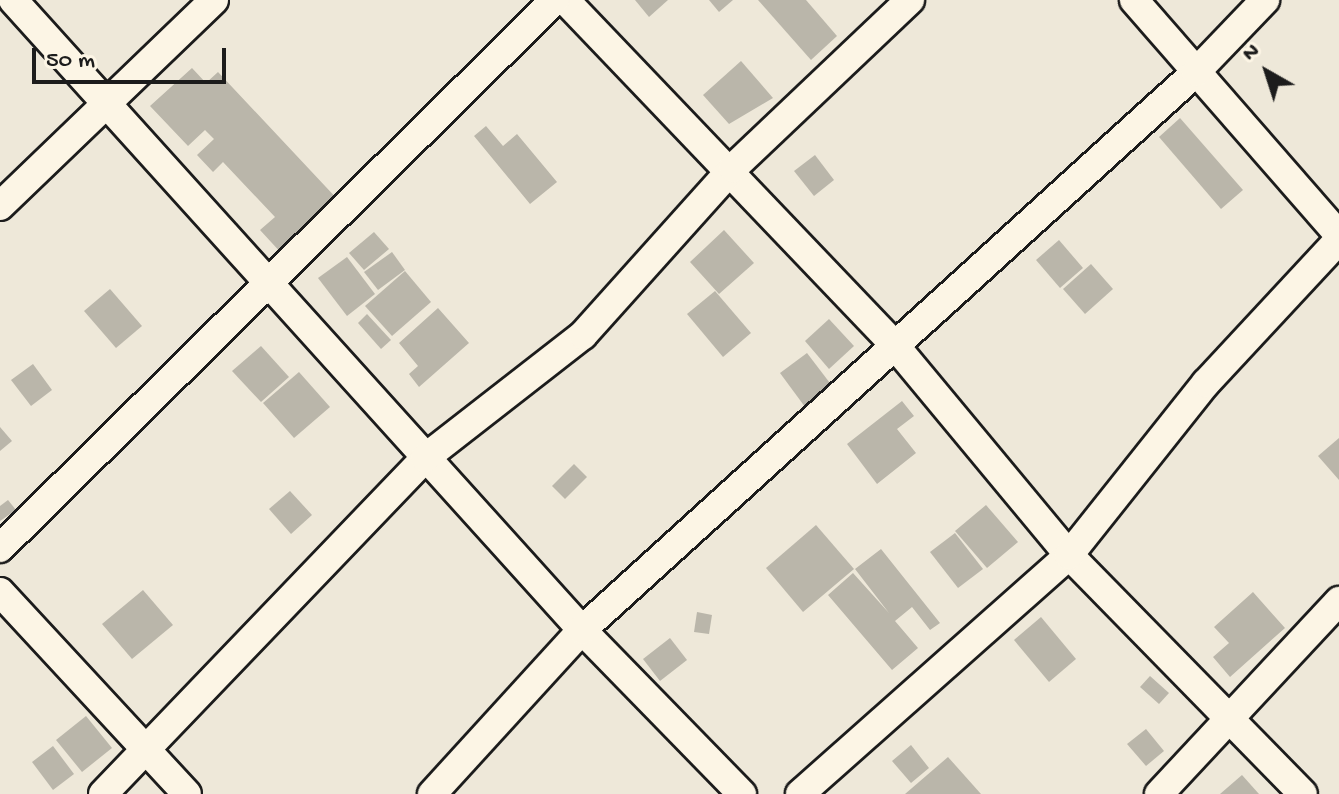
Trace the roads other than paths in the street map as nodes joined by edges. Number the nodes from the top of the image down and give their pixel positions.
1 (13, 0) edge
2 (214, 0) edge
3 (555, 0) edge
4 (565, 0) edge
5 (910, 0) edge
6 (1134, 0) edge
7 (1265, 0) edge
8 (1196, 72) junction
9 (104, 106) junction
10 (733, 168) junction
11 (0, 206) edge
12 (1339, 238) edge
13 (265, 282) junction
14 (897, 348) junction
15 (425, 458) junction
16 (0, 548) edge
17 (1069, 555) junction
18 (0, 592) edge
19 (1339, 601) edge
20 (582, 630) junction
21 (1231, 717) junction
22 (147, 747) junction
23 (103, 794) edge
24 (187, 794) edge
25 (432, 794) edge
26 (742, 794) edge
27 (800, 794) edge
28 (1159, 794) edge
29 (1303, 794) edge

1 - 9 street
2 - 9 street
3 - 13 street
4 - 10 street
5 - 10 street
6 - 8 street
7 - 8 street
8 - 12 street
8 - 14 street
9 - 11 street
9 - 13 street
10 - 14 street
10 - 15 street
12 - 17 street
13 - 15 street
13 - 16 street
14 - 17 street
14 - 20 street
15 - 20 street
15 - 22 street
17 - 21 street
17 - 27 street
18 - 22 street
19 - 21 street
20 - 25 street
20 - 26 street
21 - 28 street
21 - 29 street
22 - 23 street
22 - 24 street

